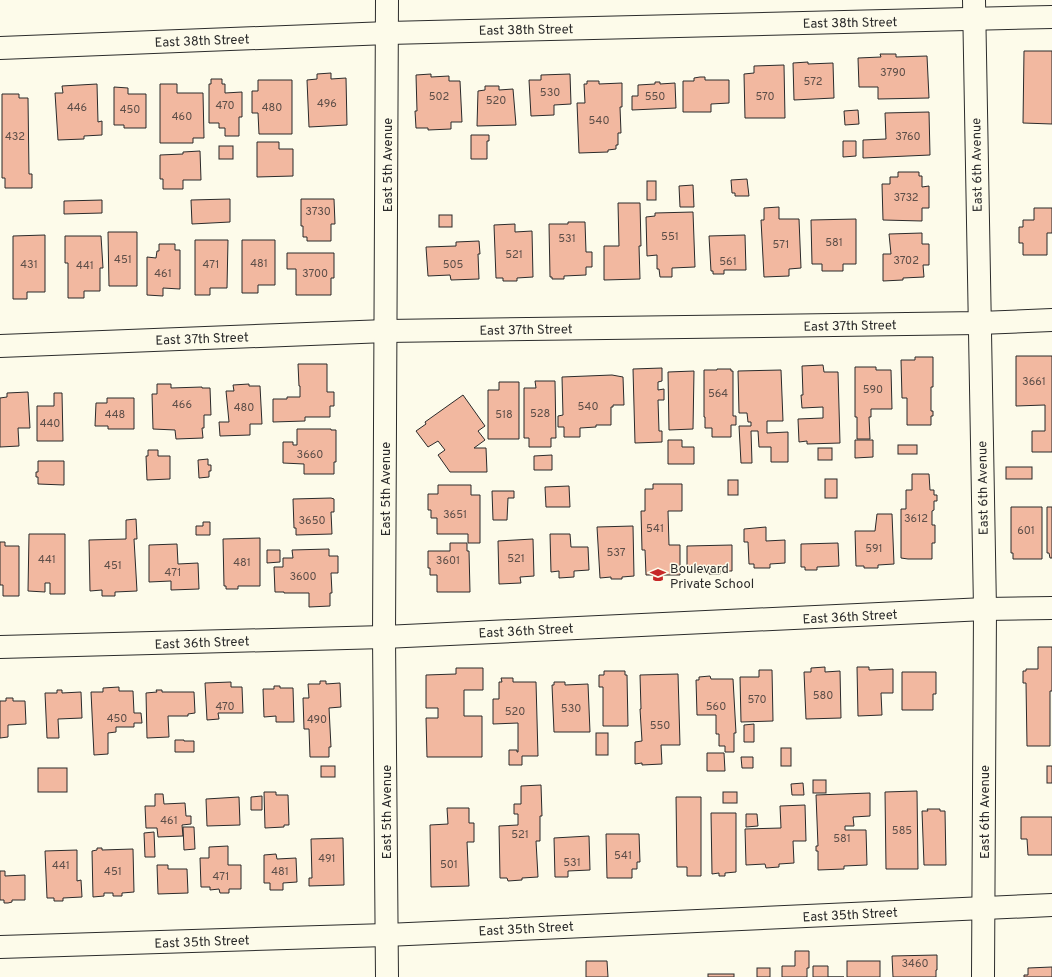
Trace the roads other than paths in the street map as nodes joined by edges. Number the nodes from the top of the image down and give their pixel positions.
1 (387, 0) edge
2 (974, 10) edge
3 (1052, 17) edge
4 (388, 33) junction
5 (0, 48) edge
6 (1052, 320) edge
7 (979, 323) junction
8 (386, 331) junction
9 (0, 346) edge
10 (1052, 608) edge
11 (985, 609) junction
12 (384, 637) junction
13 (0, 647) edge
14 (1052, 905) edge
15 (983, 908) junction
16 (386, 935) junction
17 (0, 947) edge
18 (387, 977) edge
19 (983, 977) edge

1 - 4 street, East 5th Avenue
2 - 3 street, East 38th Street
2 - 4 street, East 38th Street
2 - 7 street, East 6th Avenue
4 - 5 street, East 38th Street
4 - 8 street, East 5th Avenue
6 - 7 street, East 37th Street
7 - 8 street, East 37th Street
7 - 11 street, East 6th Avenue
8 - 9 street, East 37th Street
8 - 12 street, East 5th Avenue
10 - 11 street, East 36th Street
11 - 12 street, East 36th Street
11 - 15 street, East 6th Avenue
12 - 13 street, East 36th Street
12 - 16 street, East 5th Avenue
14 - 15 street, East 35th Street
15 - 16 street, East 35th Street
15 - 19 street, East 6th Avenue
16 - 17 street, East 35th Street
16 - 18 street, East 5th Avenue

